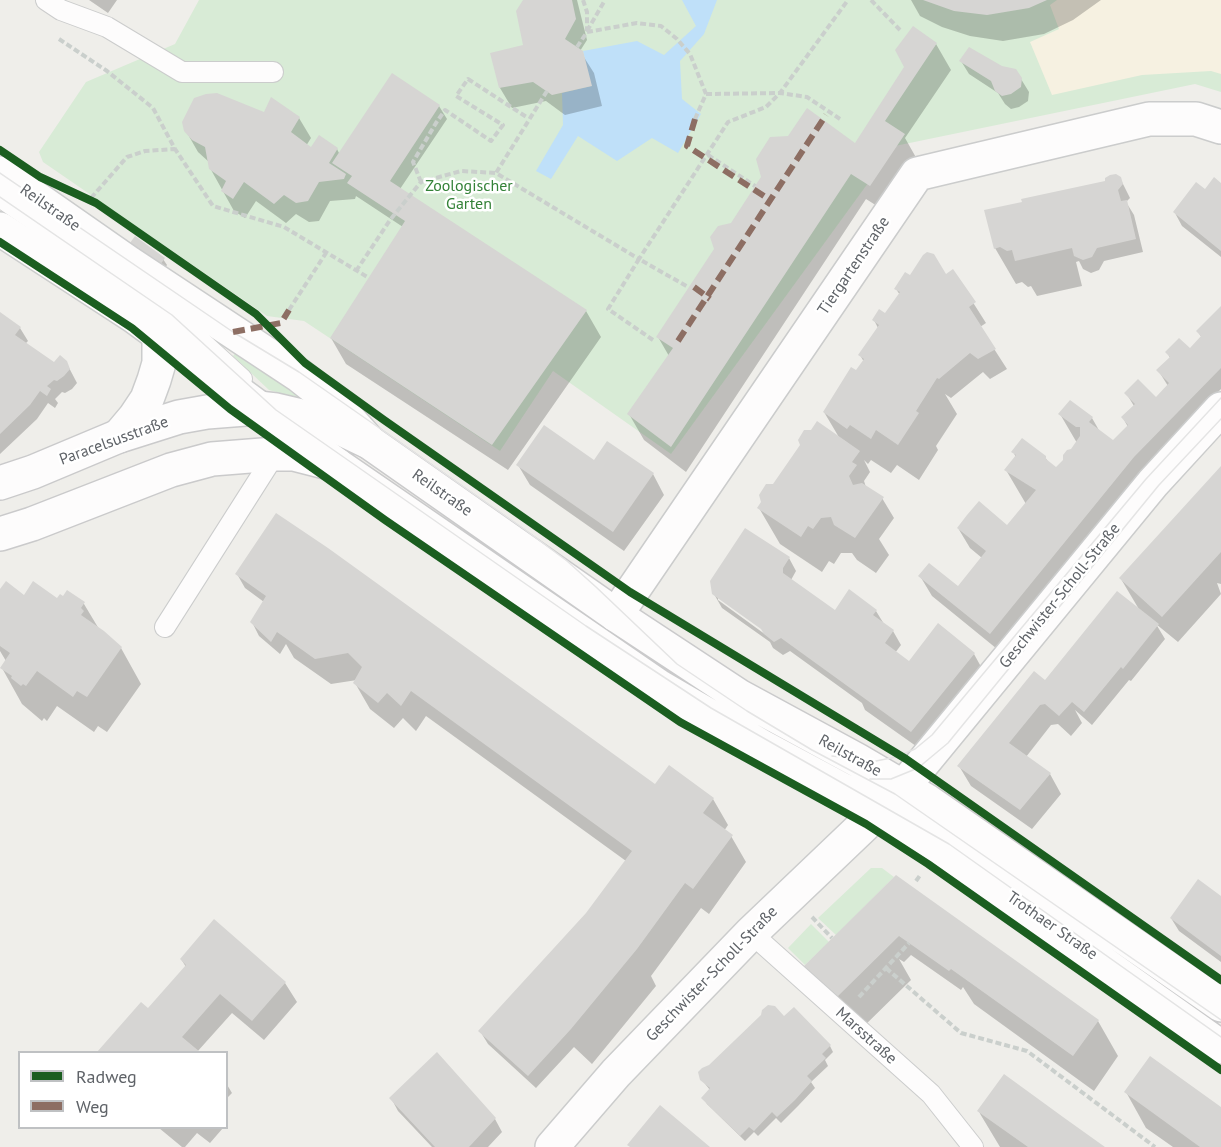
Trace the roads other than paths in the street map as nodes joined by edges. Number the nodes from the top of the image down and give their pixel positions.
1 (46, 0) edge
2 (273, 72) dead end
3 (1221, 127) edge
4 (0, 173) edge
5 (0, 197) edge
6 (0, 230) edge
7 (159, 335) junction
8 (267, 409) junction
9 (1221, 409) edge
10 (119, 436) junction
11 (369, 442) junction
12 (275, 454) junction
13 (342, 468) junction
14 (0, 483) edge
15 (0, 534) edge
16 (616, 615) junction
17 (165, 627) dead end
18 (904, 786) junction
19 (880, 810) junction
20 (751, 933) junction
21 (1221, 1005) edge
22 (1221, 1047) edge
23 (552, 1147) edge
24 (973, 1147) edge

1 - 2 lane
3 - 16 main road, Tiergartenstraße
4 - 11 main road, Reilstraße
5 - 8 lane
6 - 7 main road, Reilstraße
7 - 8 main road, Reilstraße
7 - 10 main road
8 - 10 main road, Paracelsusstraße
8 - 11 main road, Paracelsusstraße
8 - 13 main road, Reilstraße
9 - 18 main road, Geschwister-Scholl-Straße
10 - 14 main road, Paracelsusstraße
11 - 16 main road, Reilstraße
12 - 13 main road
12 - 15 main road
12 - 17 lane
13 - 19 main road, Reilstraße
16 - 18 main road, Reilstraße
18 - 19 lane
18 - 21 main road, Trothaer Straße
19 - 20 main road, Geschwister-Scholl-Straße
19 - 22 main road, Trothaer Straße
20 - 23 main road, Geschwister-Scholl-Straße
20 - 24 lane, Marsstraße

